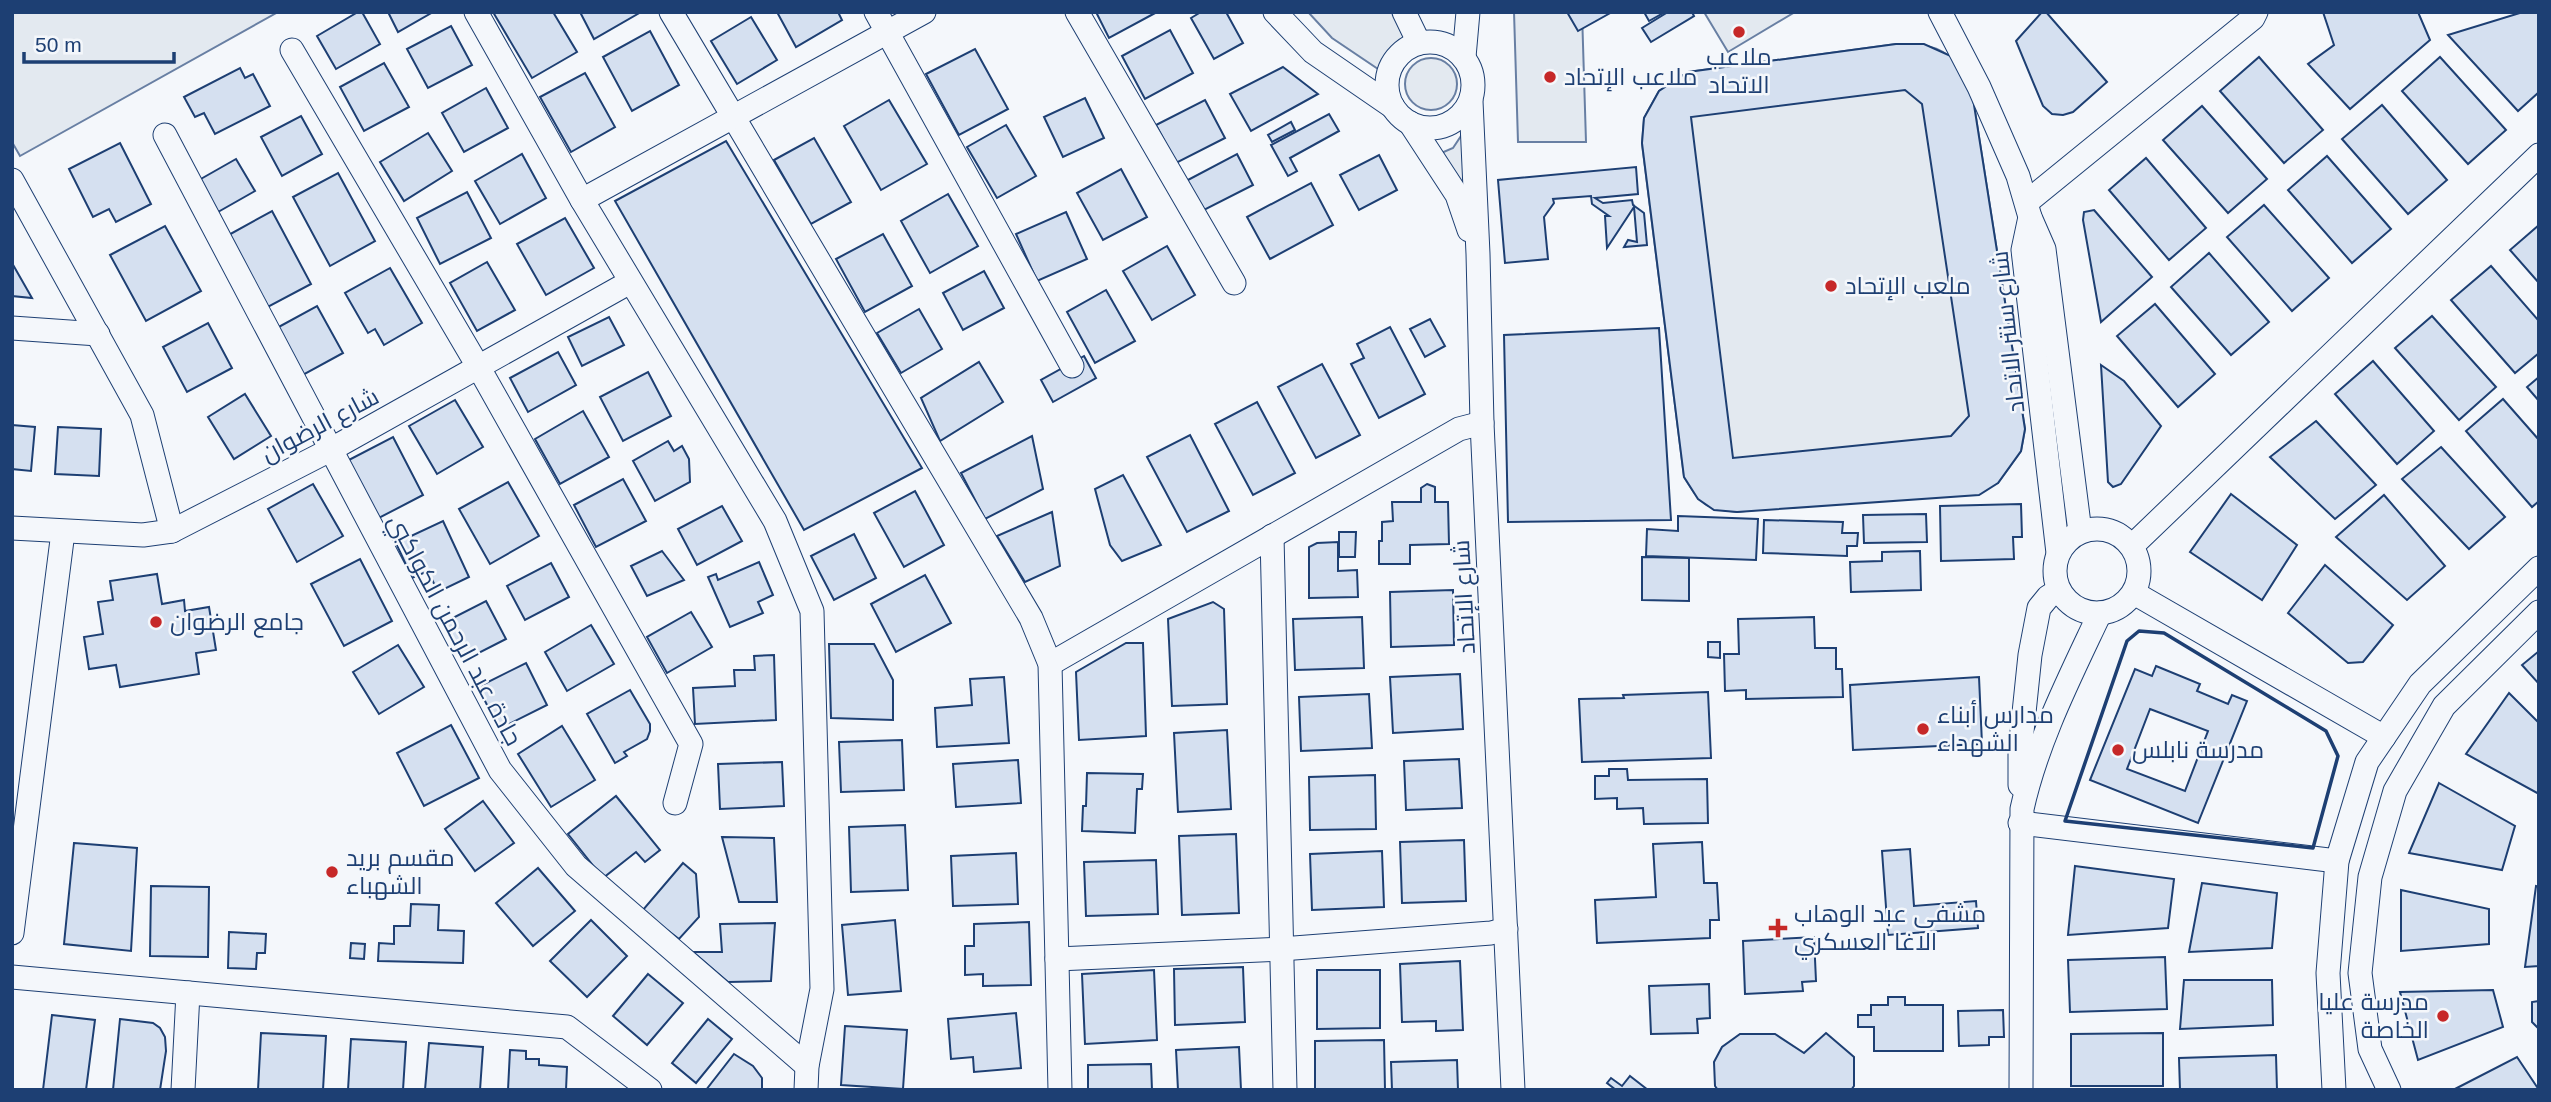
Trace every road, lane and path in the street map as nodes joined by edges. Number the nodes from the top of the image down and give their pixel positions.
1 (475, 12) edge
2 (671, 12) edge
3 (876, 12) edge
4 (924, 12) edge
5 (1077, 12) edge
6 (1275, 12) edge
7 (1404, 12) edge
8 (1425, 12) edge
9 (1468, 12) edge
10 (1940, 12) edge
11 (2256, 12) edge
12 (887, 33) junction
13 (1419, 43) junction
14 (292, 50) dead end
15 (1464, 57) junction
16 (1471, 101) junction
17 (1393, 107) junction
18 (733, 117) junction
19 (1410, 123) junction
20 (165, 135) dead end
21 (2539, 155) edge
22 (12, 180) edge
23 (582, 200) junction
24 (2028, 209) junction
25 (1478, 254) junction
26 (630, 282) junction
27 (1234, 283) dead end
28 (12, 328) edge
29 (98, 334) junction
30 (1072, 366) dead end
31 (479, 368) junction
32 (1482, 423) junction
33 (330, 450) junction
34 (12, 528) edge
35 (172, 531) junction
36 (63, 532) junction
37 (2080, 532) junction
38 (1272, 536) junction
39 (2132, 546) junction
40 (2059, 553) junction
41 (2539, 568) edge
42 (2059, 590) junction
43 (2134, 593) junction
44 (2539, 612) edge
45 (2100, 614) junction
46 (1050, 664) junction
47 (2384, 737) junction
48 (675, 803) dead end
49 (2021, 816) junction
50 (2337, 861) junction
51 (1506, 929) junction
52 (12, 933) edge
53 (1282, 949) junction
54 (1057, 958) junction
55 (12, 977) edge
56 (188, 993) junction
57 (807, 1066) junction
58 (183, 1090) edge
59 (650, 1090) edge
60 (806, 1090) edge
61 (1060, 1090) edge
62 (1284, 1090) edge
63 (1513, 1090) edge
64 (2021, 1090) edge
65 (2334, 1090) edge
66 (2389, 1090) edge

1 - 23 street
2 - 18 street
3 - 12 street
4 - 12 street
5 - 27 street
6 - 17 street
7 - 13 street
8 - 13 street
9 - 15 street
10 - 24 street
11 - 24 street
12 - 18 street
12 - 30 street
13 - 15 street
13 - 17 street
14 - 31 street
15 - 16 street
16 - 19 street
16 - 25 street, شارع الإتحاد
17 - 19 street
18 - 23 street
18 - 46 street
19 - 25 street
20 - 33 street, جادة عبد الرحمن الكواكبي
21 - 39 street
22 - 29 street
23 - 26 street
24 - 37 street, شارع سنتر الاتحاد
24 - 40 street, شارع سنتر الاتحاد
25 - 32 street, شارع الإتحاد
26 - 31 street, شارع الرضوان
26 - 57 street
28 - 29 street
29 - 35 street
31 - 33 street, شارع الرضوان
31 - 48 street
32 - 38 street
32 - 51 street, شارع الإتحاد
33 - 35 street, شارع الرضوان
33 - 57 street, جادة عبد الرحمن الكواكبي
34 - 36 street, شارع الرضوان
35 - 36 street, شارع الرضوان
36 - 52 street
37 - 39 street
37 - 40 street
38 - 46 street
38 - 53 street
39 - 43 street
40 - 42 street
41 - 47 street
42 - 45 street
42 - 49 street
43 - 45 street
43 - 47 street
44 - 66 street
45 - 49 street
46 - 54 street
47 - 50 street
49 - 50 street
49 - 64 street
50 - 65 street
51 - 53 street
51 - 63 street, شارع الإتحاد
53 - 54 street
53 - 62 street
54 - 61 street
55 - 56 street
56 - 58 street
56 - 59 street
57 - 60 street

